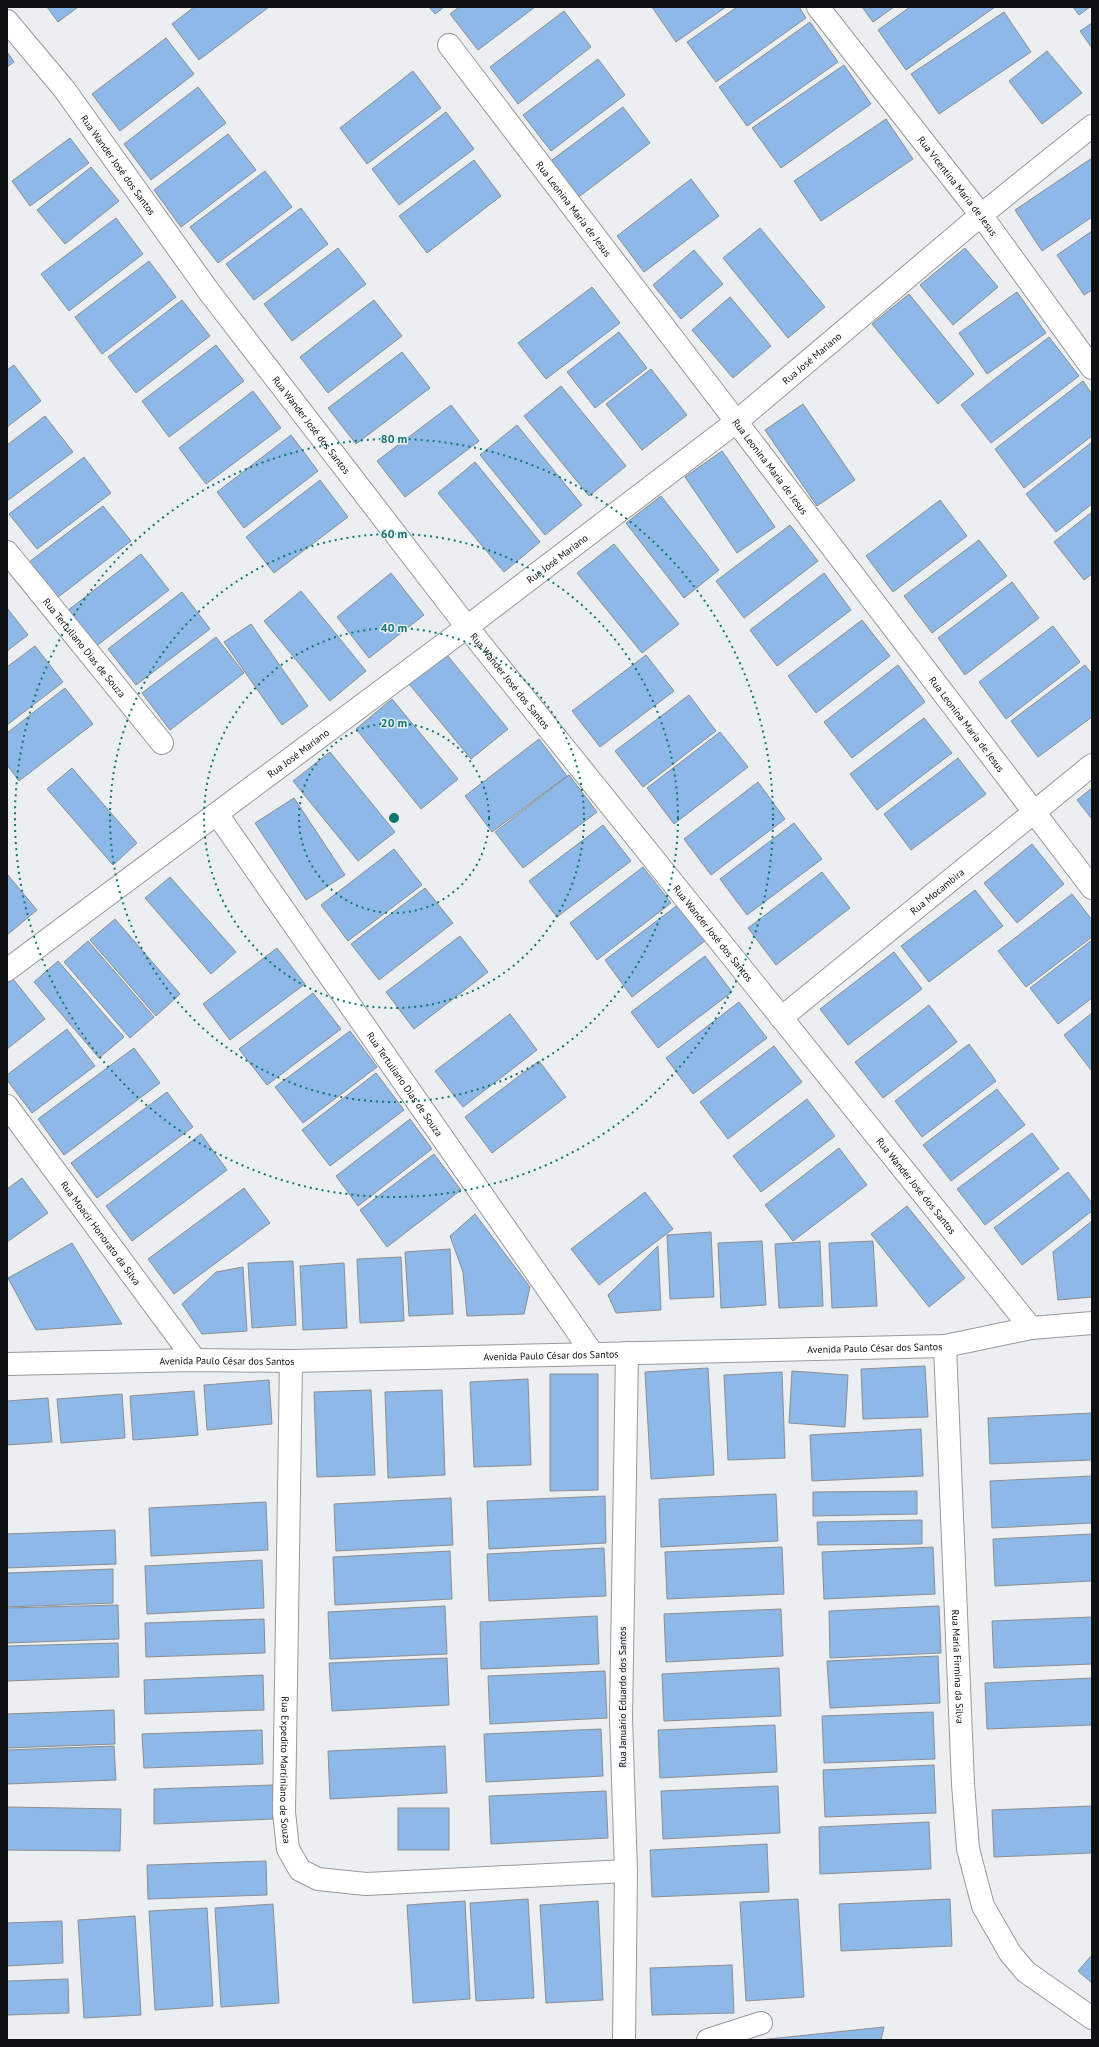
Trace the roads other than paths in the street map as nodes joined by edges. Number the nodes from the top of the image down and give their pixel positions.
1 (818, 7) edge
2 (7, 21) edge
3 (449, 45) dead end
4 (1092, 126) edge
5 (981, 215) junction
6 (1092, 368) edge
7 (736, 422) junction
8 (7, 552) edge
9 (467, 627) junction
10 (162, 743) dead end
11 (1092, 765) edge
12 (1033, 812) junction
13 (217, 814) junction
14 (1092, 888) edge
15 (7, 970) edge
16 (781, 1018) junction
17 (7, 1106) edge
18 (1092, 1323) edge
19 (1031, 1328) junction
20 (944, 1346) junction
21 (627, 1353) junction
22 (593, 1354) junction
23 (195, 1360) junction
24 (291, 1361) junction
25 (7, 1364) edge
26 (626, 1871) junction
27 (1092, 2018) edge
28 (761, 2023) dead end
29 (624, 2040) edge
30 (708, 2040) edge

1 - 5 street, Rua Vicentina Maria de Jesus
2 - 9 street, Rua Wander José dos Santos
3 - 7 street, Rua Leonina Maria de Jesus
4 - 5 street, Rua José Mariano
5 - 6 street, Rua Vicentina Maria de Jesus
5 - 7 street, Rua José Mariano
7 - 9 street, Rua José Mariano
7 - 12 street, Rua Leonina Maria de Jesus
8 - 10 street, Rua Tertuliano Dias de Souza
9 - 13 street, Rua José Mariano
9 - 16 street, Rua Wander José dos Santos
11 - 12 street, Rua Mocambira
12 - 14 street, Rua Leonina Maria de Jesus
12 - 16 street, Rua Mocambira
13 - 15 street, Rua José Mariano
13 - 22 street, Rua Tertuliano Dias de Souza
16 - 19 street, Rua Wander José dos Santos
17 - 23 street, Rua Moacir Honorato da Silva
18 - 19 street, Avenida Paulo César dos Santos
19 - 20 street, Avenida Paulo César dos Santos
20 - 21 street, Avenida Paulo César dos Santos
20 - 27 street, Rua Maria Firmina da Silva
21 - 22 street, Avenida Paulo César dos Santos
21 - 26 street, Rua Januário Eduardo dos Santos
22 - 24 street, Avenida Paulo César dos Santos
23 - 24 street, Avenida Paulo César dos Santos
23 - 25 street, Avenida Paulo César dos Santos
24 - 26 street, Rua Expedito Martiniano de Souza
26 - 29 street, Rua Januário Eduardo dos Santos
28 - 30 street

